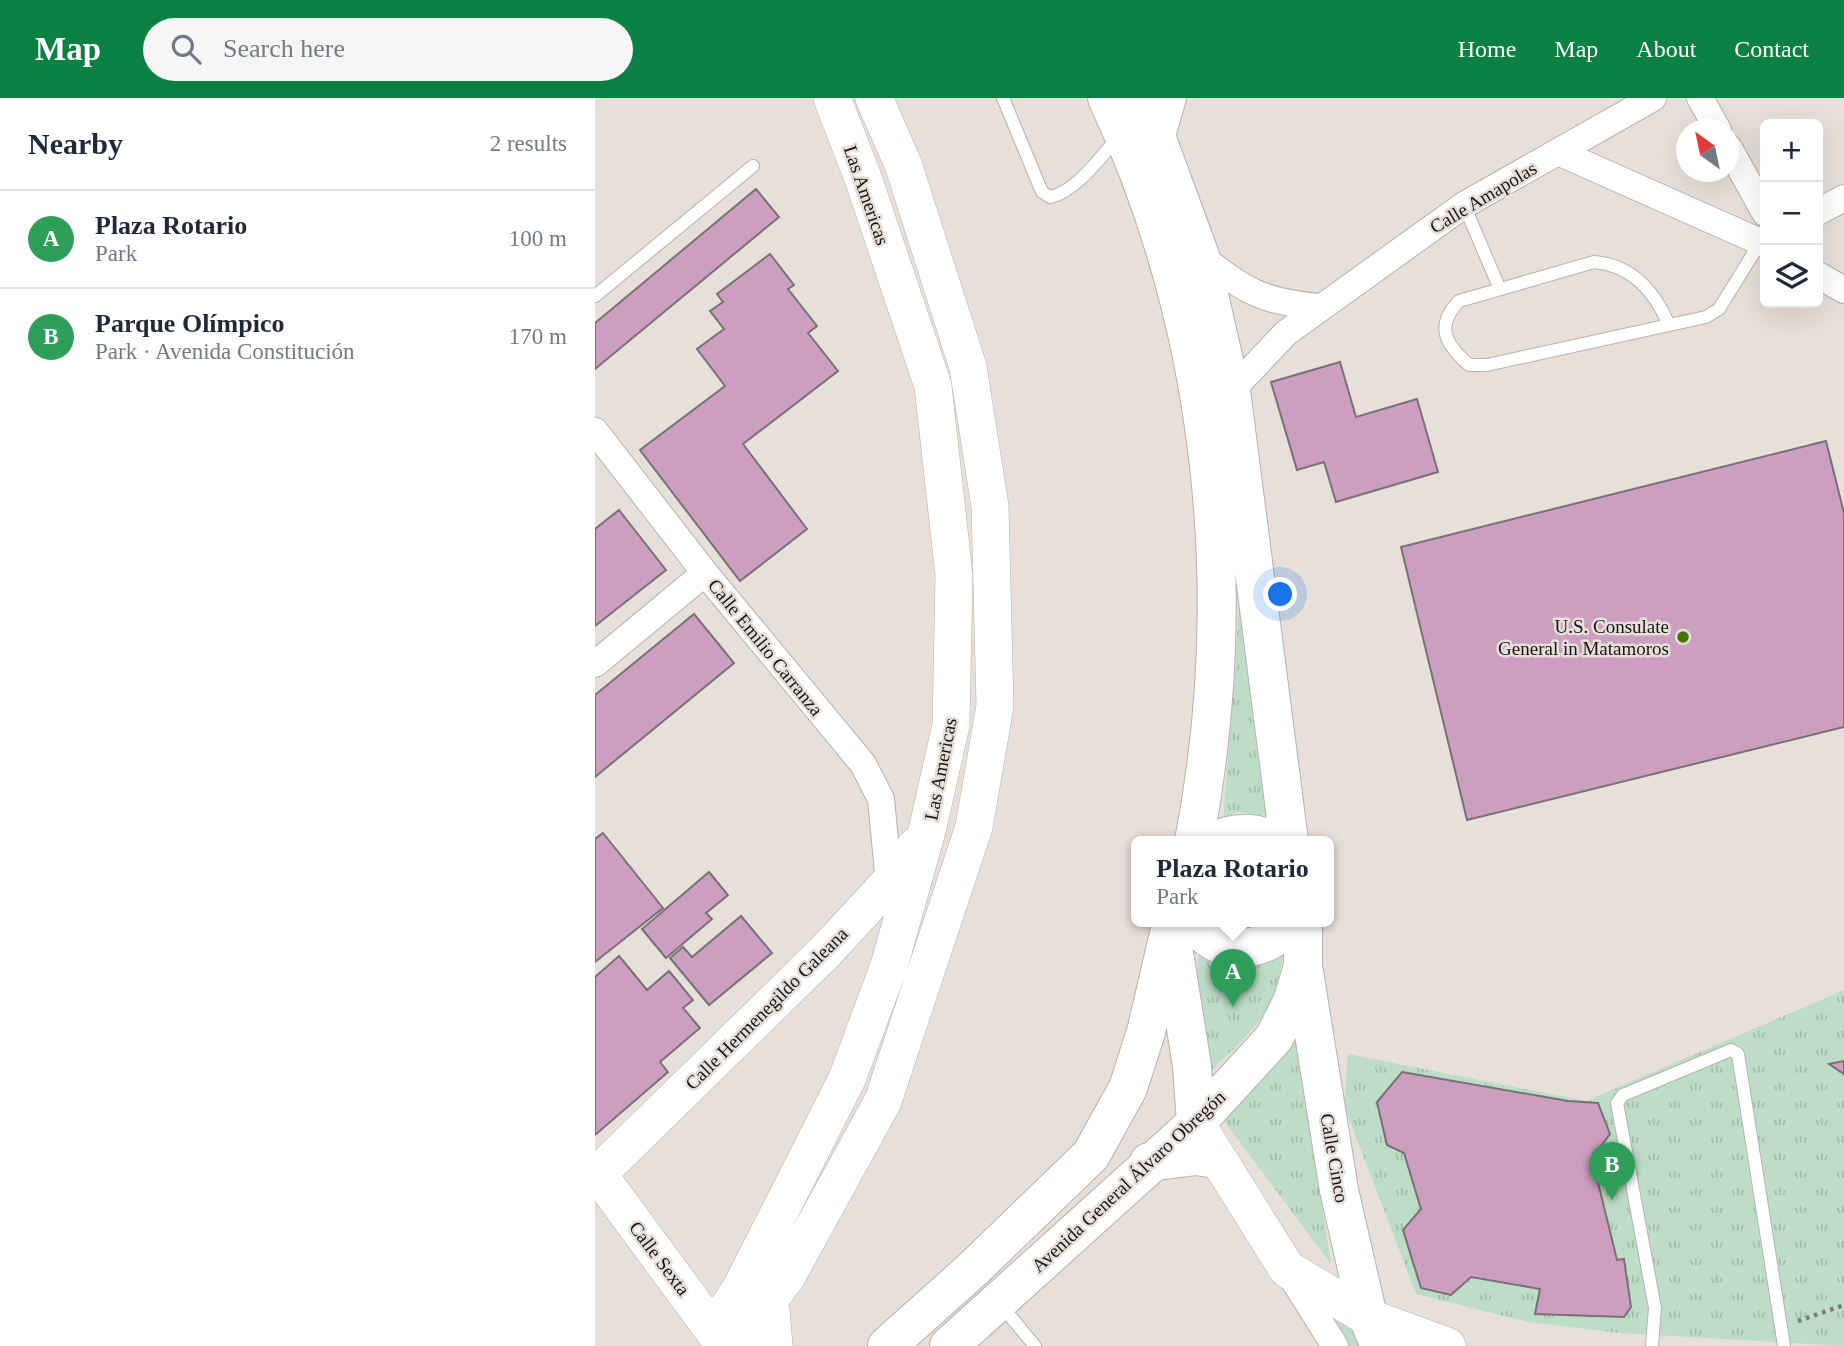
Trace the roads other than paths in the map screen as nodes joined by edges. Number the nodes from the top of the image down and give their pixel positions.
1 (832, 98) edge
2 (874, 98) edge
3 (1003, 98) edge
4 (1107, 98) edge
5 (1142, 98) edge
6 (1173, 98) edge
7 (1653, 98) edge
8 (1700, 98) edge
9 (1712, 119) edge
10 (1123, 133) junction
11 (1160, 143) junction
12 (1558, 152) junction
13 (903, 164) junction
14 (753, 166) dead end
15 (1739, 167) edge
16 (863, 178) junction
17 (1844, 198) edge
18 (1167, 204) junction
19 (1760, 204) edge
20 (1464, 205) junction
21 (1823, 209) edge
22 (1760, 238) edge
23 (1761, 245) edge
24 (1200, 257) junction
25 (1823, 278) edge
26 (1499, 287) junction
27 (1844, 290) edge
28 (595, 296) edge
29 (1320, 307) junction
30 (1669, 325) junction
31 (1215, 396) junction
32 (598, 443) edge
33 (705, 573) junction
34 (595, 664) edge
35 (927, 831) junction
36 (1194, 836) edge
37 (1227, 836) edge
38 (1257, 836) edge
39 (1288, 836) edge
40 (889, 883) junction
41 (1177, 927) edge
42 (1178, 927) edge
43 (1184, 927) edge
44 (1288, 927) edge
45 (1303, 927) edge
46 (826, 951) junction
47 (1303, 966) junction
48 (877, 998) junction
49 (847, 1079) junction
50 (883, 1101) junction
51 (1196, 1122) junction
52 (1216, 1159) junction
53 (1149, 1161) junction
54 (596, 1174) edge
55 (974, 1269) junction
56 (1287, 1269) junction
57 (770, 1297) junction
58 (997, 1301) junction
59 (1374, 1331) edge
60 (723, 1339) edge
61 (774, 1346) edge
62 (887, 1346) edge
63 (949, 1346) edge
64 (1035, 1346) edge
65 (1335, 1346) edge
66 (1447, 1346) edge
67 (1652, 1346) edge
68 (1784, 1346) edge

1 - 16 main road, Las Americas
2 - 13 main road
3 - 10 lane
4 - 10 main road
5 - 11 main road
6 - 11 street
7 - 12 street, Calle Amapolas
8 - 9 street
10 - 18 main road
11 - 18 main road
12 - 20 street, Calle Amapolas
12 - 22 street
13 - 16 main road
13 - 50 main road
14 - 28 lane
15 - 19 street
16 - 35 main road, Las Americas
17 - 21 street
18 - 24 main road
18 - 31 main road
20 - 26 lane
20 - 29 street, Calle Amapolas
23 - 30 lane
24 - 29 street
24 - 31 main road
25 - 27 street
26 - 30 lane
26 - 30 lane
29 - 31 street, Calle Amapolas
31 - 36 main road
31 - 39 main road
32 - 33 street, Calle Emilio Carranza
33 - 34 street
33 - 40 street, Calle Emilio Carranza
35 - 40 main road, Calle Hermenegildo Galeana
35 - 48 main road, Las Americas
37 - 38 main road
40 - 46 main road, Calle Hermenegildo Galeana
41 - 55 main road
42 - 51 main road
43 - 44 main road
45 - 47 main road, Avenida General Álvaro Obregón
46 - 48 main road
46 - 54 main road, Calle Hermenegildo Galeana
47 - 51 main road, Avenida General Álvaro Obregón
47 - 59 main road, Calle Cinco
48 - 49 main road, Las Americas
49 - 50 main road
49 - 60 main road, Las Americas
50 - 57 main road
51 - 52 main road
51 - 53 main road, Avenida General Álvaro Obregón
52 - 53 main road
52 - 56 main road
53 - 58 main road, Avenida General Álvaro Obregón
54 - 60 main road, Calle Sexta
55 - 58 main road
55 - 62 main road
56 - 59 main road
56 - 65 street
57 - 60 main road
57 - 61 main road
58 - 63 main road, Avenida General Álvaro Obregón
58 - 64 lane
59 - 66 main road
67 - 68 lane

